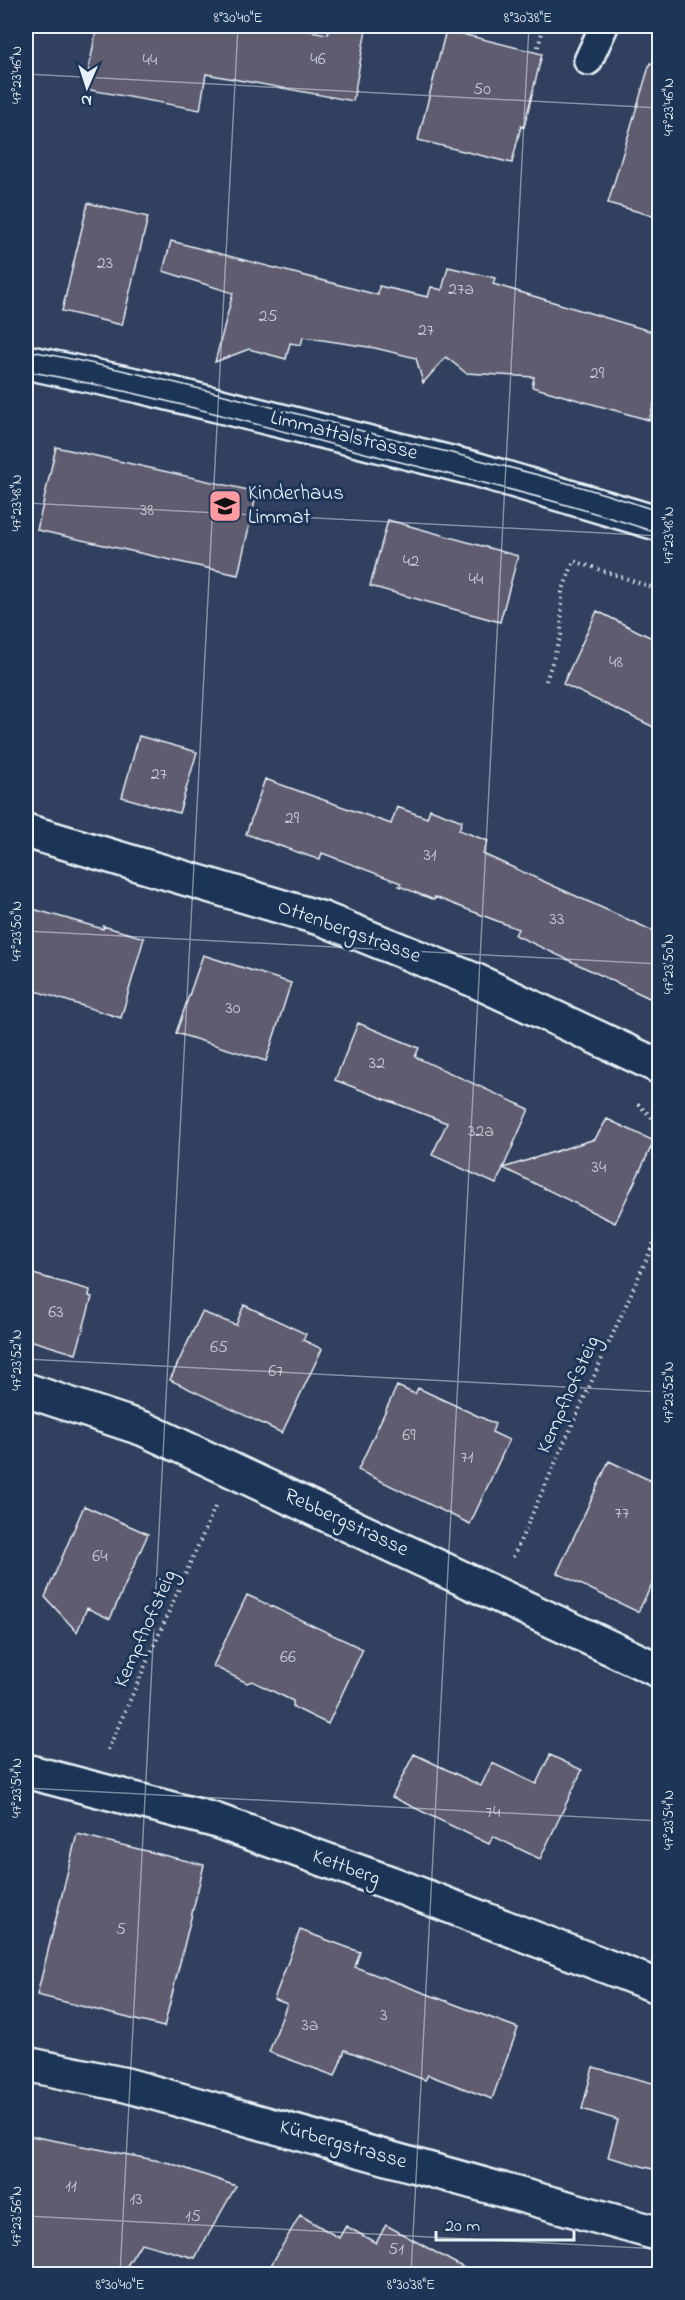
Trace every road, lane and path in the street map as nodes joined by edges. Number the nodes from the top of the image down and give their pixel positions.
1 (544, 26) edge
2 (604, 26) edge
3 (538, 47) dead end
4 (588, 61) dead end
5 (26, 362) edge
6 (660, 524) edge
7 (660, 590) edge
8 (546, 681) dead end
9 (26, 831) edge
10 (660, 1067) edge
11 (660, 1229) edge
12 (26, 1390) edge
13 (218, 1501) dead end
14 (511, 1562) dead end
15 (660, 1671) edge
16 (105, 1757) dead end
17 (26, 1771) edge
18 (660, 1987) edge
19 (26, 2064) edge
20 (660, 2234) edge

1 - 3 path
2 - 4 lane
5 - 6 street, Limmattalstrasse
7 - 8 path
9 - 10 street, Ottenbergstrasse
11 - 14 path, Kempfhofsteig
12 - 15 street, Rebbergstrasse
13 - 16 path, Kempfhofsteig
17 - 18 street, Kettberg
19 - 20 street, Kürbergstrasse

